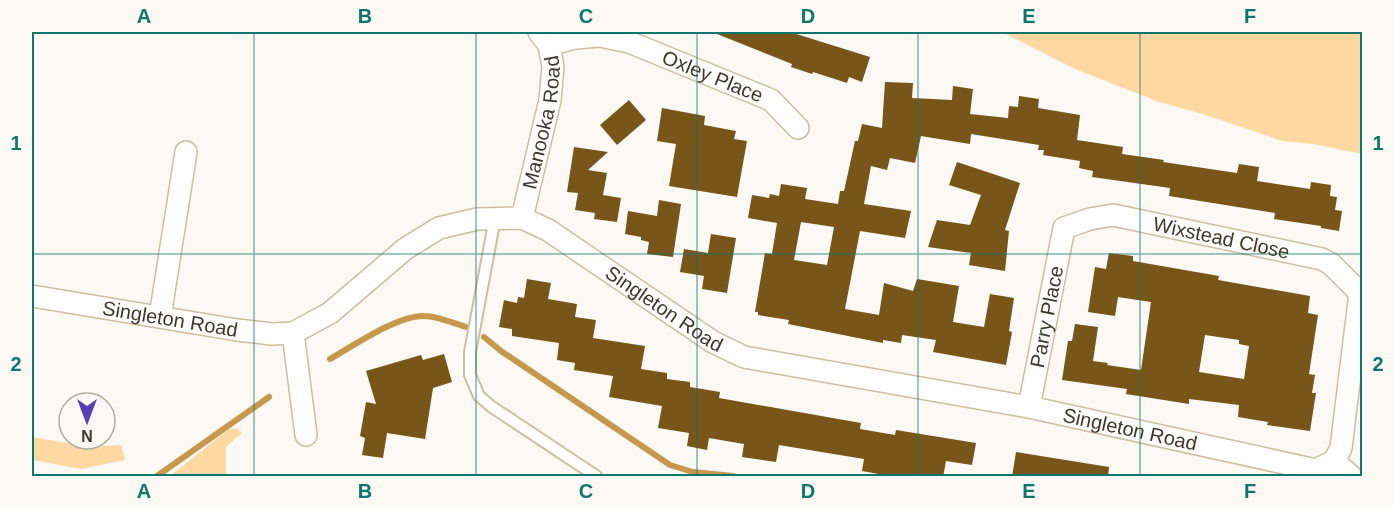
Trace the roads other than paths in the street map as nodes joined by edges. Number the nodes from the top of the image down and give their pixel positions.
1 (544, 38) edge
2 (798, 128) dead end
3 (186, 152) dead end
4 (495, 218) junction
5 (522, 218) junction
6 (1064, 228) joint
7 (1361, 291) edge
8 (32, 296) edge
9 (160, 317) junction
10 (293, 333) junction
11 (1029, 407) junction
12 (306, 435) dead end
13 (1334, 461) junction
14 (596, 477) edge
15 (1351, 477) edge

1 - 2 street, Oxley Place
1 - 5 street, Manooka Road
3 - 9 street
4 - 5 street, Singleton Road
4 - 10 street, Singleton Road
4 - 14 lane
5 - 11 street, Singleton Road
6 - 7 street, Wixstead Close
6 - 11 street, Parry Place
7 - 13 street
8 - 9 street, Singleton Road
9 - 10 street, Singleton Road
10 - 12 street
11 - 13 street, Singleton Road
13 - 15 street

